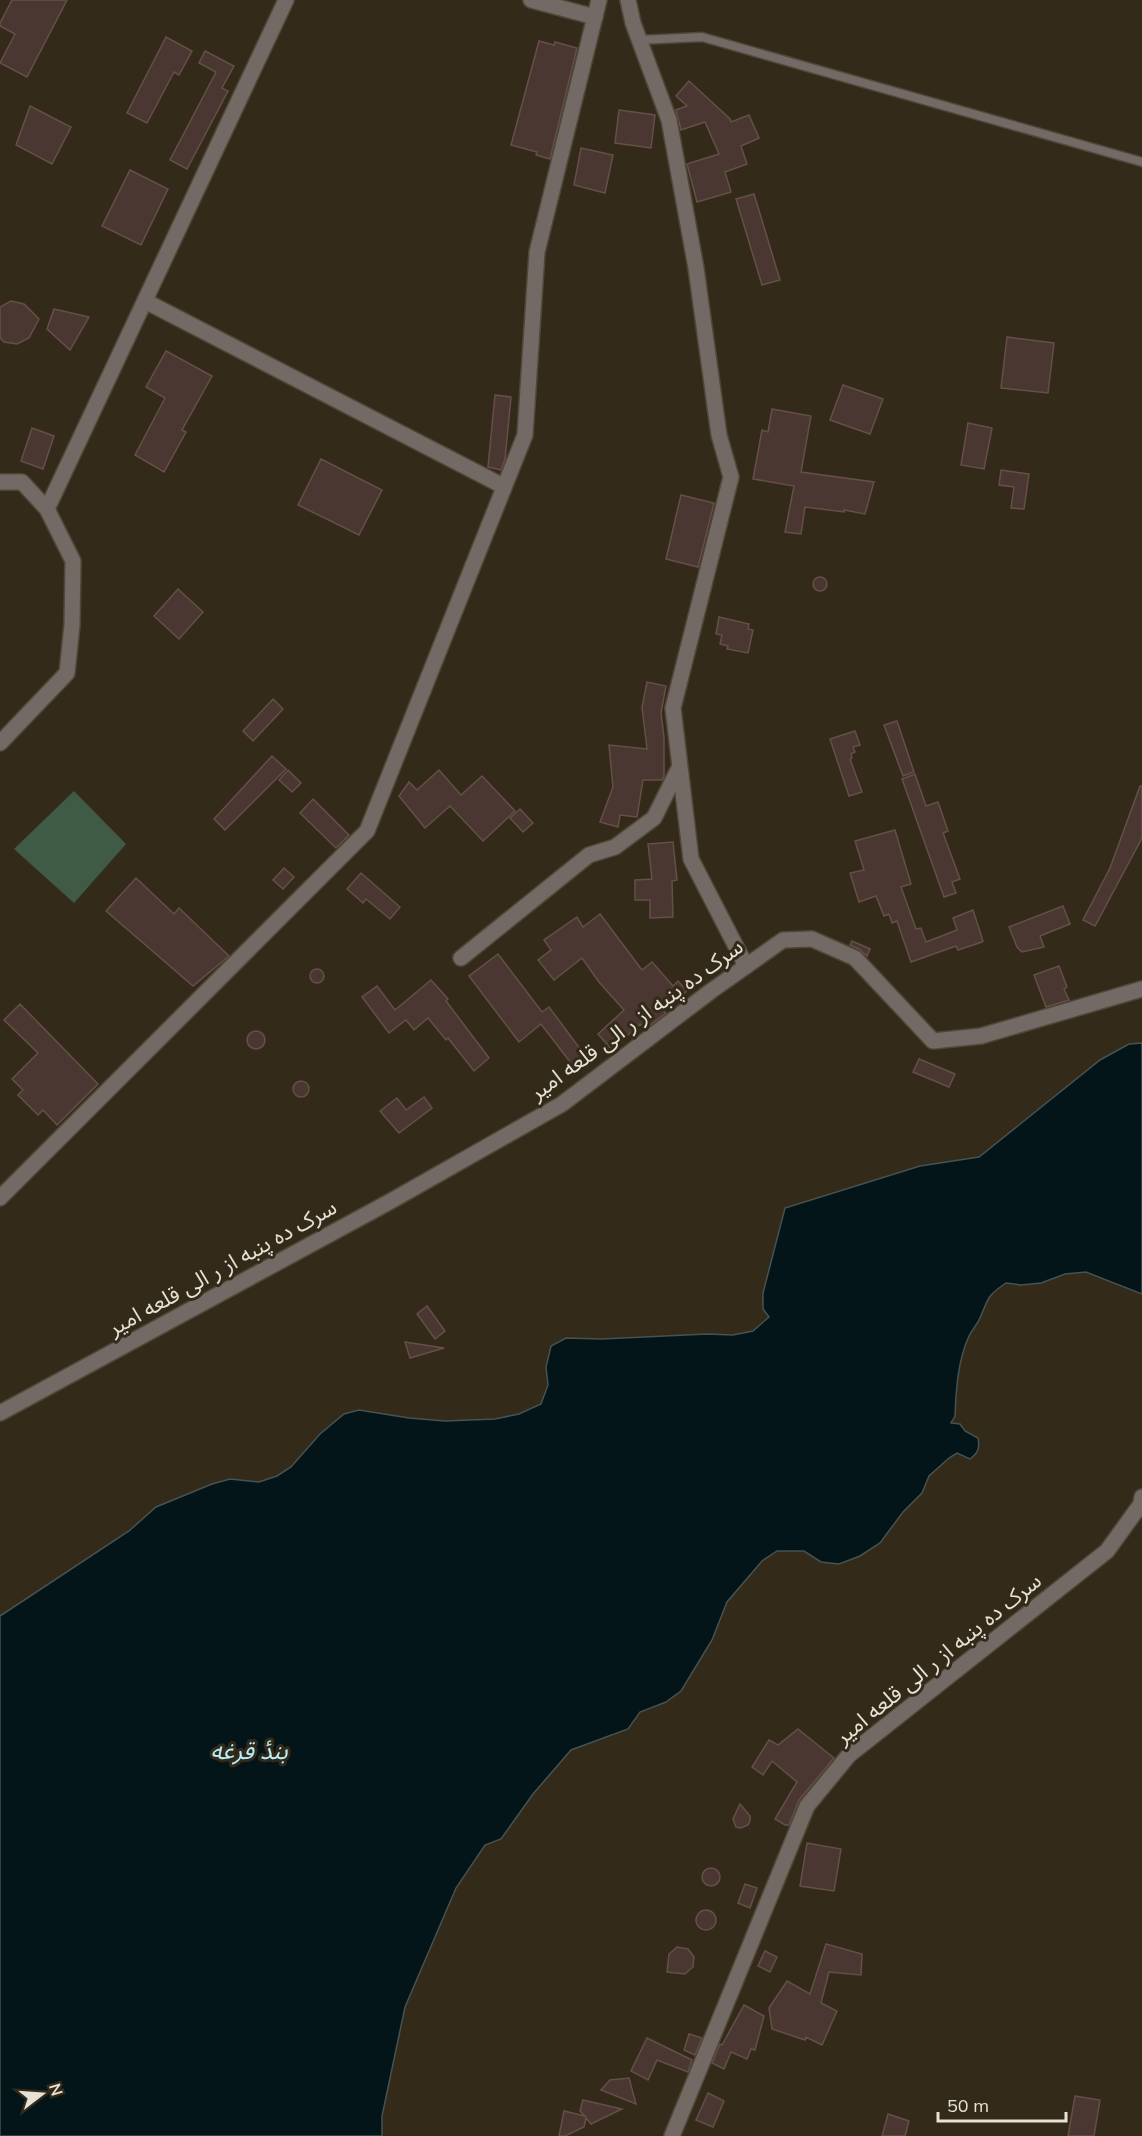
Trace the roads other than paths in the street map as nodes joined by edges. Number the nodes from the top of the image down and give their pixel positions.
1 (286, 0) edge
2 (531, 0) edge
3 (599, 0) edge
4 (628, 0) edge
5 (595, 17) junction
6 (639, 40) junction
7 (1142, 162) edge
8 (145, 301) junction
9 (0, 482) edge
10 (504, 486) junction
11 (47, 509) junction
12 (0, 743) edge
13 (679, 768) junction
14 (461, 958) dead end
15 (746, 966) junction
16 (1142, 988) edge
17 (0, 1198) edge
18 (0, 1413) edge
19 (1142, 1497) edge
20 (672, 2136) edge

1 - 8 street
2 - 5 street
3 - 5 street
4 - 6 street
5 - 10 street
6 - 7 lane
6 - 13 street
8 - 10 street
8 - 11 street
9 - 11 street
10 - 17 street
11 - 12 street
13 - 14 street
13 - 15 street
15 - 16 street, سرک ده پنبه از ر الی قلعه امیر
15 - 18 street, سرک ده پنبه از ر الی قلعه امیر
19 - 20 street, سرک ده پنبه از ر الی قلعه امیر

